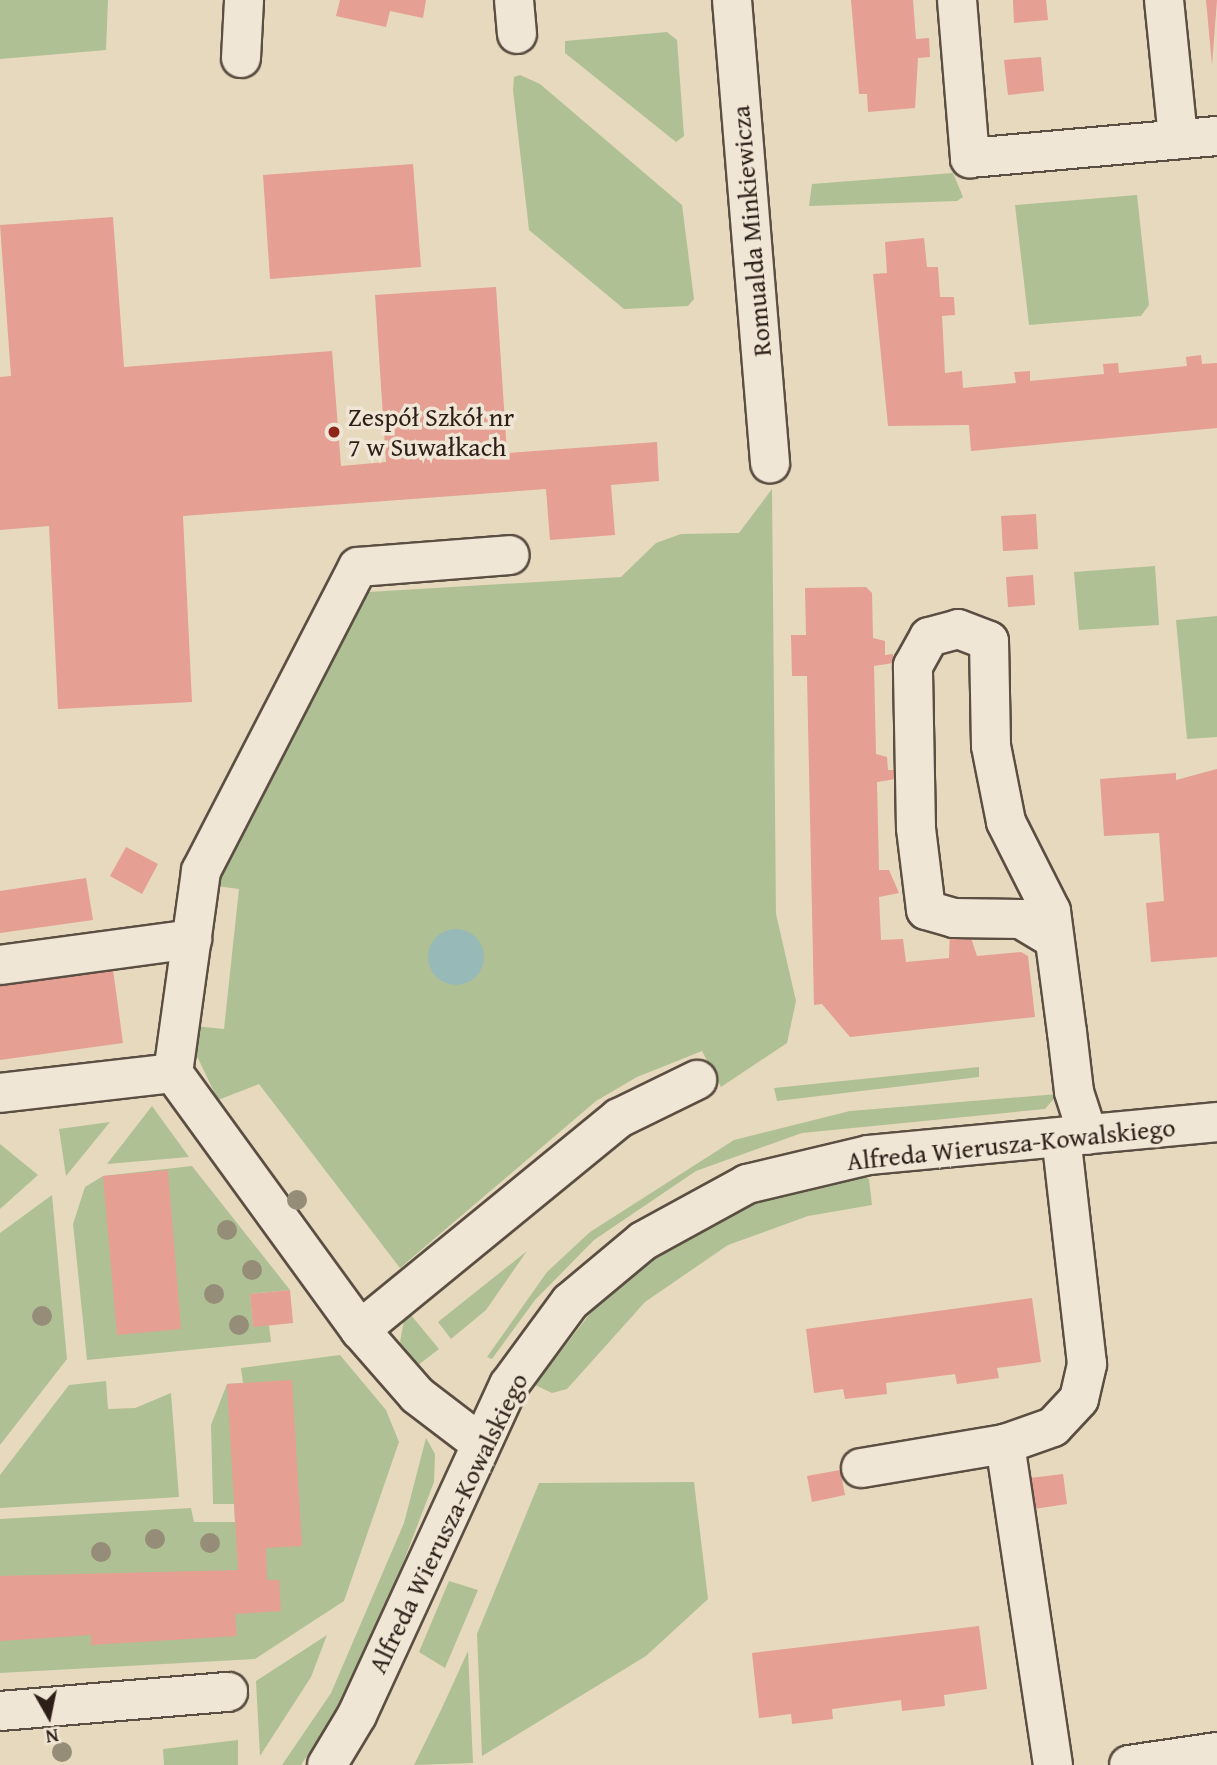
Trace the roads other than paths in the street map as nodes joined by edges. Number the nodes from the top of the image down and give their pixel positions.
1 (244, 0) edge
2 (732, 0) edge
3 (957, 0) edge
4 (1164, 0) edge
5 (241, 58) dead end
6 (1217, 136) edge
7 (1178, 139) junction
8 (770, 463) dead end
9 (510, 555) dead end
10 (192, 939) junction
11 (1054, 939) junction
12 (0, 965) edge
13 (173, 1073) junction
14 (697, 1080) dead end
15 (0, 1093) edge
16 (1217, 1122) edge
17 (1074, 1136) junction
18 (360, 1330) junction
19 (481, 1444) junction
20 (1006, 1444) junction
21 (861, 1468) dead end
22 (228, 1692) dead end
23 (0, 1711) edge
24 (1217, 1752) edge
25 (327, 1765) edge
26 (1053, 1765) edge
27 (1129, 1765) edge

1 - 5 street
2 - 8 street, Romualda Minkiewicza
3 - 7 street
4 - 7 street
6 - 7 street
9 - 10 street
10 - 12 street
10 - 13 street
11 - 11 street
11 - 17 street
13 - 15 street
13 - 18 street
14 - 18 street
16 - 17 street, Alfreda Wierusza-Kowalskiego
17 - 19 street, Alfreda Wierusza-Kowalskiego
17 - 20 street
18 - 19 street
19 - 25 street, Alfreda Wierusza-Kowalskiego
20 - 21 street
20 - 26 street
22 - 23 street
24 - 27 street

